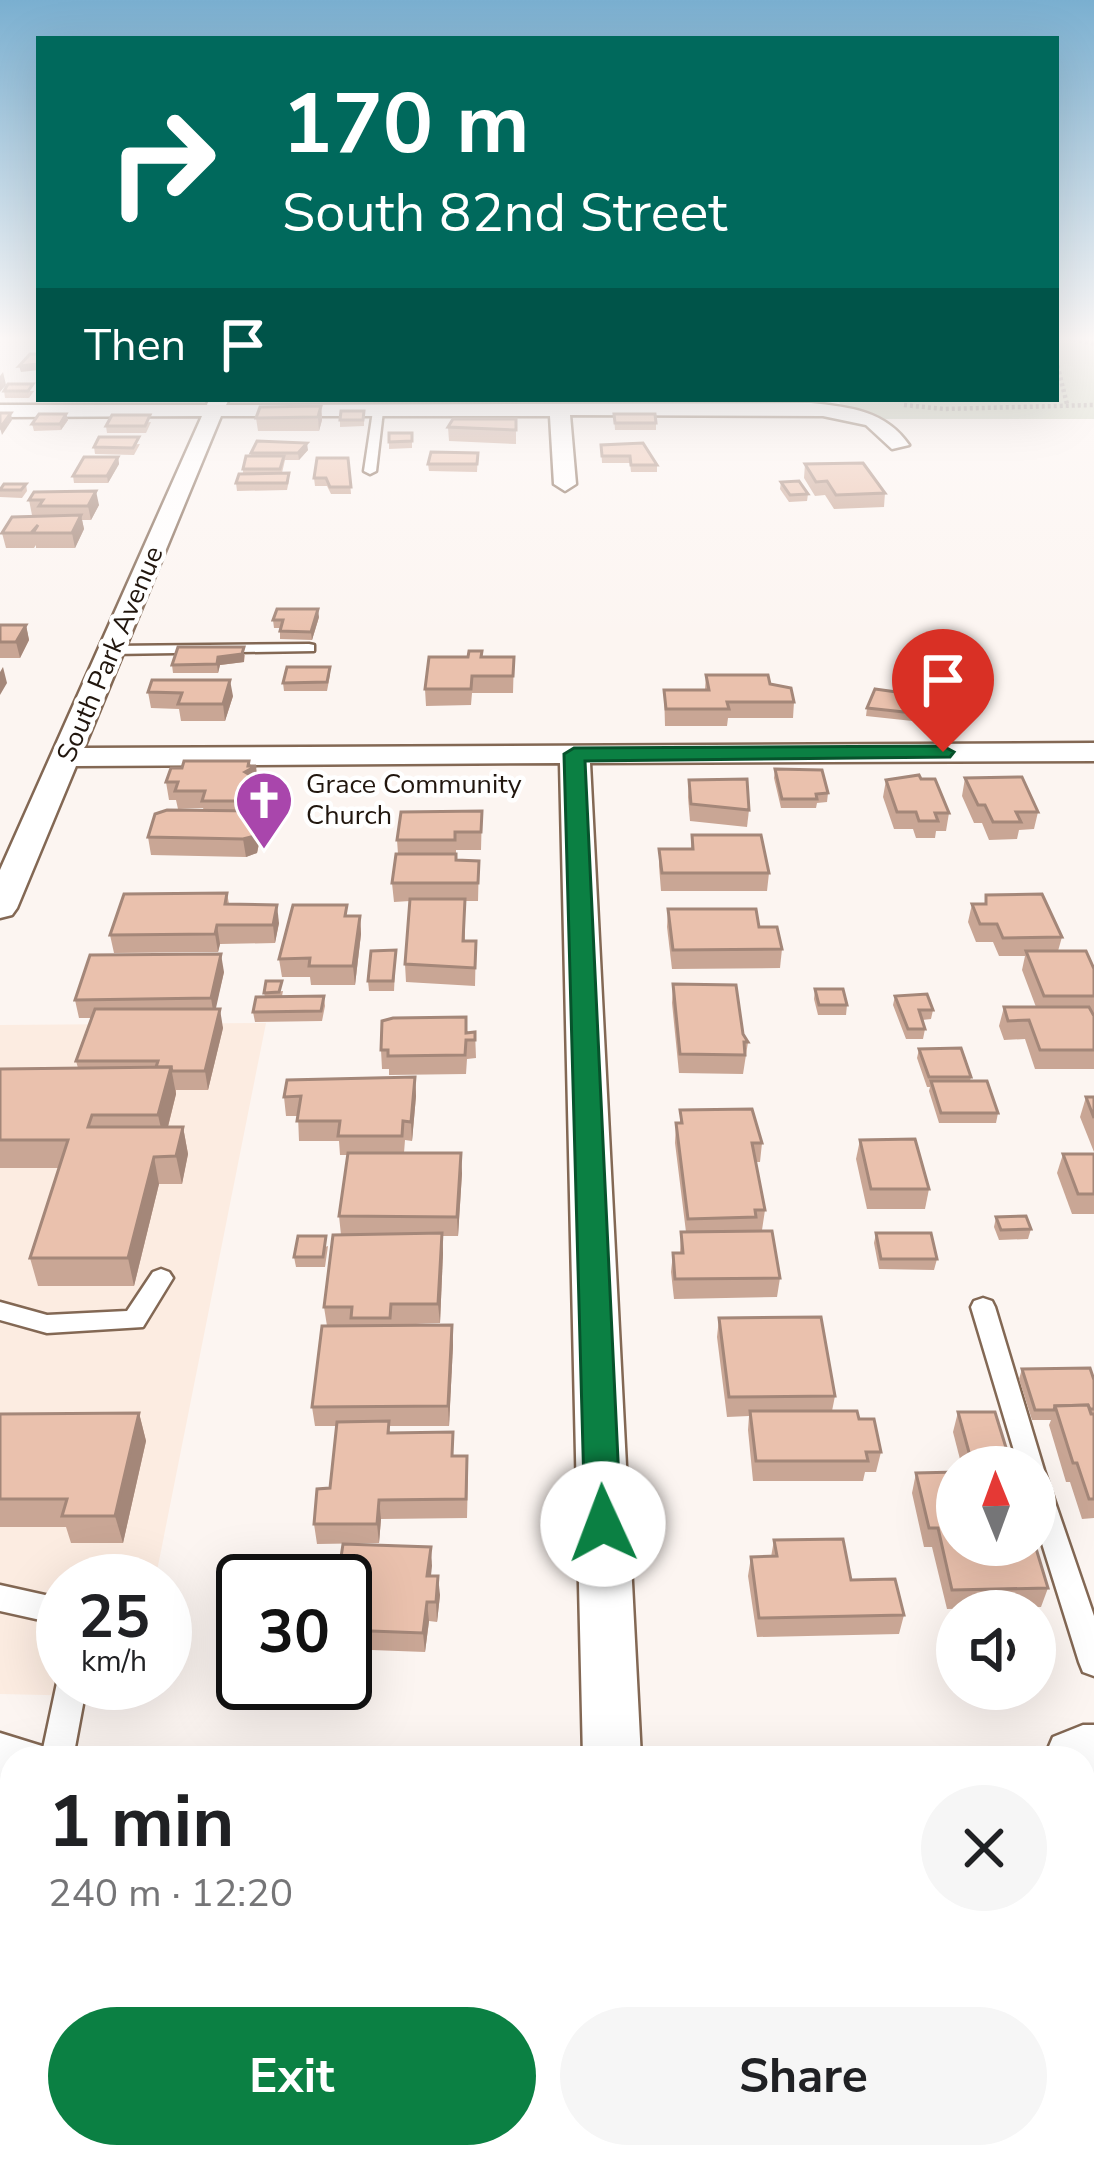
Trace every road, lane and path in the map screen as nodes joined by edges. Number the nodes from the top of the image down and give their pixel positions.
1 (202, 437) edge
2 (375, 437) edge
3 (562, 437) edge
4 (895, 437) edge
5 (899, 445) dead end
6 (370, 471) dead end
7 (565, 484) dead end
8 (308, 649) dead end
9 (112, 650) junction
10 (574, 754) junction
11 (67, 757) junction
12 (1090, 759) edge
13 (0, 908) edge
14 (161, 1278) dead end
15 (983, 1307) dead end
16 (0, 1311) edge
17 (1025, 1446) edge
18 (1056, 1543) edge
19 (0, 1598) edge
20 (36, 1606) edge
21 (1094, 1662) edge
22 (67, 1710) edge
23 (59, 1746) edge
24 (612, 1746) edge

1 - 9 street, South Park Avenue
2 - 6 lane
3 - 7 street
4 - 5 street
8 - 9 lane
9 - 11 street, South Park Avenue
10 - 11 street
10 - 12 street
10 - 24 street
11 - 13 street, South Park Avenue
14 - 16 lane
15 - 17 lane
18 - 21 lane
19 - 20 lane
22 - 23 lane

